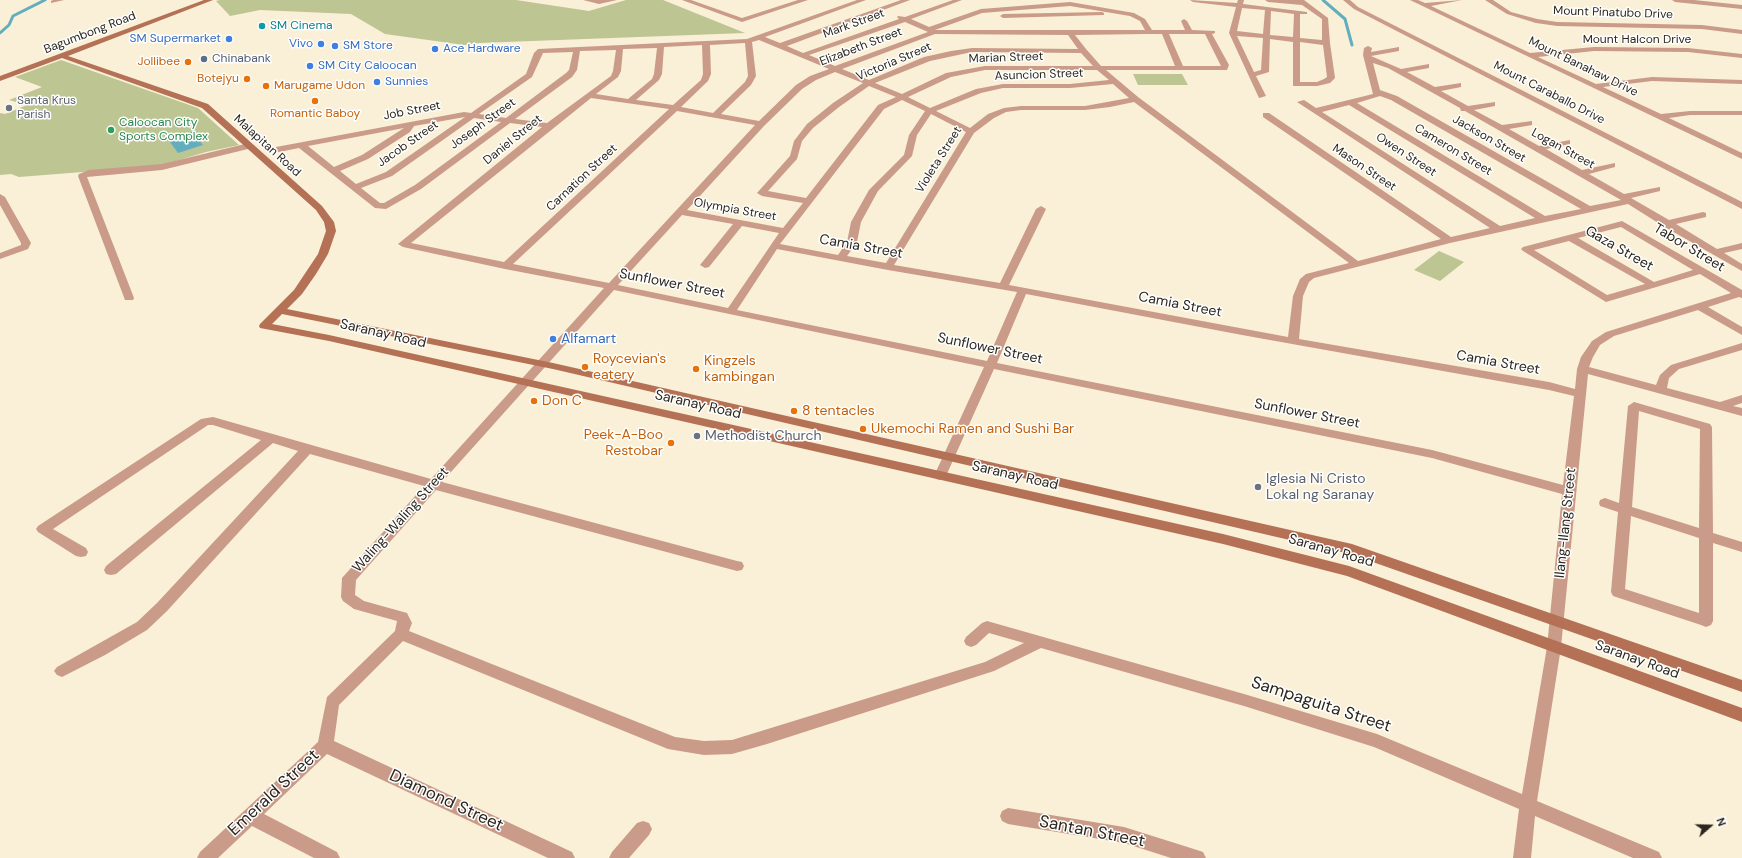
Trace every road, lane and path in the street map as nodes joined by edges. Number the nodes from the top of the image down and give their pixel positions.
1 (61, 0) edge
2 (210, 0) edge
3 (586, 0) edge
4 (614, 0) edge
5 (686, 0) edge
6 (801, 0) edge
7 (907, 0) edge
8 (959, 0) edge
9 (1062, 0) edge
10 (1193, 0) edge
11 (1268, 0) edge
12 (1346, 0) edge
13 (1413, 0) edge
14 (1459, 0) edge
15 (1488, 0) edge
16 (1676, 0) edge
17 (861, 1) edge
18 (52, 2) dead end
19 (1302, 2) edge
20 (1239, 3) edge
21 (1070, 4) junction
22 (1425, 5) junction
23 (1742, 7) edge
24 (881, 10) junction
25 (1268, 10) junction
26 (1123, 12) junction
27 (888, 13) dead end
28 (1297, 13) junction
29 (1322, 15) junction
30 (899, 17) junction
31 (960, 17) junction
32 (1184, 21) dead end
33 (932, 30) junction
34 (1070, 32) junction
35 (1165, 32) junction
36 (1189, 32) junction
37 (1742, 32) edge
38 (1150, 33) junction
39 (1233, 33) junction
40 (759, 37) junction
41 (1267, 37) junction
42 (748, 41) junction
43 (1297, 41) junction
44 (706, 43) junction
45 (1326, 43) junction
46 (661, 45) junction
47 (780, 46) junction
48 (620, 47) junction
49 (577, 49) junction
50 (1396, 49) dead end
51 (1082, 51) junction
52 (1368, 54) junction
53 (803, 55) junction
54 (1531, 55) junction
55 (62, 56) junction
56 (1742, 56) edge
57 (1426, 66) dead end
58 (1099, 68) junction
59 (1180, 68) junction
60 (1224, 68) joint
61 (835, 69) junction
62 (1400, 71) junction
63 (1253, 74) junction
64 (0, 79) edge
65 (1114, 82) junction
66 (1742, 82) edge
67 (869, 83) junction
68 (1458, 85) dead end
69 (1595, 86) junction
70 (1433, 90) junction
71 (1377, 92) junction
72 (590, 96) junction
73 (1262, 96) dead end
74 (902, 97) junction
75 (1135, 100) junction
76 (630, 101) junction
77 (1301, 102) dead end
78 (1350, 102) junction
79 (1492, 104) dead end
80 (676, 108) junction
81 (1464, 109) junction
82 (929, 111) junction
83 (1315, 111) junction
84 (1742, 113) edge
85 (473, 114) junction
86 (715, 115) junction
87 (1266, 115) dead end
88 (1660, 117) junction
89 (510, 120) junction
90 (1529, 123) dead end
91 (411, 124) junction
92 (761, 124) junction
93 (549, 126) junction
94 (1500, 128) junction
95 (971, 131) junction
96 (1567, 142) dead end
97 (301, 145) junction
98 (249, 146) junction
99 (279, 149) dead end
100 (1537, 149) junction
101 (1742, 156) edge
102 (1612, 165) dead end
103 (332, 171) junction
104 (1581, 173) junction
105 (354, 188) junction
106 (1656, 189) dead end
107 (0, 197) edge
108 (1625, 199) junction
109 (810, 201) junction
110 (1742, 206) edge
111 (1588, 209) junction
112 (1041, 210) dead end
113 (680, 212) junction
114 (1703, 215) dead end
115 (1543, 219) junction
116 (739, 223) junction
117 (1666, 224) junction
118 (1498, 229) junction
119 (786, 231) junction
120 (1571, 238) junction
121 (1449, 240) junction
122 (403, 244) joint
123 (774, 246) junction
124 (1742, 246) edge
125 (1715, 252) junction
126 (0, 256) edge
127 (841, 258) junction
128 (1355, 263) junction
129 (705, 265) dead end
130 (506, 266) junction
131 (888, 267) junction
132 (1742, 268) edge
133 (1701, 271) junction
134 (1653, 285) junction
135 (611, 287) junction
136 (1003, 287) junction
137 (1022, 290) junction
138 (1741, 294) edge
139 (129, 298) dead end
140 (1700, 307) junction
141 (279, 310) junction
142 (732, 310) junction
143 (264, 326) joint
144 (1742, 332) edge
145 (1293, 341) junction
146 (1742, 346) edge
147 (542, 364) junction
148 (991, 365) junction
149 (1583, 370) junction
150 (525, 383) junction
151 (1661, 390) junction
152 (1580, 394) junction
153 (1742, 399) edge
154 (1720, 406) junction
155 (1742, 412) edge
156 (271, 438) junction
157 (307, 449) junction
158 (949, 458) junction
159 (940, 476) junction
160 (432, 484) junction
161 (1569, 491) junction
162 (1605, 503) dead end
163 (1625, 509) junction
164 (1706, 536) junction
165 (1742, 548) edge
166 (81, 552) dead end
167 (738, 566) dead end
168 (111, 570) dead end
169 (1557, 622) junction
170 (401, 634) junction
171 (971, 641) dead end
172 (1038, 643) junction
173 (1554, 647) junction
174 (62, 671) dead end
175 (1742, 686) edge
176 (1742, 715) edge
177 (326, 745) junction
178 (1528, 806) junction
179 (250, 816) junction
180 (1008, 816) dead end
181 (643, 829) dead end
182 (206, 858) edge
183 (330, 858) edge
184 (566, 858) edge
185 (618, 858) edge
186 (1197, 858) edge
187 (1522, 858) edge
188 (1653, 858) edge

1 - 18 street
2 - 55 street, Bagumbong Road
3 - 4 street
5 - 6 street
7 - 24 street
8 - 30 street, Mark Street
9 - 21 street
10 - 20 street
11 - 19 street
12 - 110 street, Mount Caraballo Drive
13 - 22 street, Mount Banahaw Drive
14 - 22 street
15 - 37 street, Mount Pinatubo Drive
16 - 23 street
17 - 24 street
17 - 40 street
19 - 29 street
20 - 25 street
20 - 39 street
21 - 26 street
21 - 31 street
22 - 54 street, Mount Banahaw Drive
24 - 27 street
24 - 47 street
25 - 28 street
25 - 41 street
26 - 31 street
26 - 38 street
28 - 29 street
28 - 43 street
29 - 45 street
30 - 33 street
30 - 53 street, Mark Street
31 - 33 street
32 - 36 street
33 - 34 street, Elizabeth Street
33 - 61 street, Elizabeth Street
34 - 38 street, Elizabeth Street
34 - 51 street
35 - 36 street, Elizabeth Street
35 - 38 street, Elizabeth Street
35 - 59 street
36 - 60 street, Elizabeth Street
39 - 41 street
39 - 63 street
40 - 42 street
40 - 47 street
41 - 43 street
41 - 63 street
42 - 44 street
42 - 86 street
43 - 45 street
43 - 45 street
44 - 46 street
44 - 80 street, Carnation Street
46 - 48 street
46 - 76 street
47 - 53 street
48 - 49 street
48 - 72 street, Daniel Street
49 - 85 street, Jacob Street
49 - 89 street, Joseph Street
50 - 52 street
51 - 58 street
51 - 67 street, Victoria Street
52 - 62 street, Logan Street
52 - 71 street
53 - 61 street
54 - 56 street, Mount Halcon Drive
54 - 69 street, Mount Banahaw Drive
55 - 64 street, Bagumbong Road
55 - 98 street, Malapitan Road
57 - 62 street
58 - 59 street, Marian Street
58 - 65 street
58 - 74 street, Marian Street
59 - 60 street, Marian Street
61 - 67 street
61 - 92 street, Elizabeth Street
62 - 70 street, Logan Street
63 - 73 street
65 - 75 street
65 - 82 street, Asuncion Street
66 - 69 street
67 - 74 street
67 - 109 street, Victoria Street
68 - 70 street
69 - 88 street, Mount Banahaw Drive
70 - 81 street, Logan Street
71 - 78 street
71 - 111 street, Jackson Street
72 - 76 street
72 - 93 street, Daniel Street
74 - 82 street
74 - 109 street, Marian Street
75 - 95 street, Violeta Street
75 - 128 street
76 - 80 street
77 - 83 street, Owen Street
78 - 83 street
78 - 115 street, Cameron Street
79 - 81 street
80 - 86 street
80 - 130 street, Carnation Street
81 - 94 street, Logan Street
82 - 95 street
82 - 127 street
83 - 118 street, Owen Street
84 - 88 street
85 - 89 street, Job Street
85 - 91 street, Job Street
85 - 105 street, Jacob Street
86 - 92 street
87 - 121 street, Mason Street
88 - 101 street, Mount Banahaw Drive
89 - 93 street, Job Street
89 - 105 street, Joseph Street
90 - 94 street
91 - 97 street, Job Street
91 - 103 street
92 - 113 street, Elizabeth Street
93 - 122 street, Daniel Street
94 - 100 street, Logan Street
95 - 131 street, Violeta Street
96 - 100 street
97 - 99 street, Job Street
97 - 103 street
98 - 139 street
98 - 141 street, Malapitan Road
100 - 104 street, Logan Street
102 - 104 street
103 - 105 street
104 - 108 street, Logan Street
106 - 108 street
107 - 126 street
108 - 111 street
108 - 117 street, Logan Street
109 - 119 street, Marian Street
111 - 115 street
112 - 136 street
113 - 116 street, Olympia Street
113 - 135 street, Elizabeth Street
114 - 117 street
115 - 118 street
116 - 119 street, Olympia Street
116 - 129 street
117 - 125 street, Logan Street
118 - 121 street
119 - 123 street, Marian Street
120 - 133 street, Tabor Street
120 - 134 street, Gaza Street
120 - 134 street
121 - 128 street
122 - 130 street, Sunflower Street
123 - 127 street, Camia Street
123 - 142 street, Marian Street
124 - 125 street
125 - 132 street, Logan Street
127 - 131 street, Camia Street
128 - 145 street
130 - 135 street, Sunflower Street
131 - 136 street, Camia Street
133 - 134 street
133 - 138 street, Tabor Street
135 - 142 street, Sunflower Street
135 - 147 street, Waling-Waling Street
136 - 137 street, Camia Street
137 - 145 street, Camia Street
137 - 148 street
138 - 140 street, Ilang-Ilang Street
140 - 144 street
140 - 149 street, Ilang-Ilang Street
141 - 143 street, Malapitan Road
141 - 147 street, Saranay Road
142 - 148 street, Sunflower Street
143 - 150 street, Saranay Road
145 - 152 street, Camia Street
146 - 151 street
147 - 150 street, Waling-Waling Street
147 - 158 street, Saranay Road
148 - 158 street
148 - 161 street, Sunflower Street
149 - 151 street
149 - 152 street, Ilang-Ilang Street
150 - 159 street, Saranay Road
150 - 160 street, Waling-Waling Street
151 - 154 street
152 - 161 street, Ilang-Ilang Street
153 - 154 street
154 - 155 street
156 - 157 street
156 - 166 street
156 - 168 street
157 - 160 street
157 - 174 street
158 - 159 street
158 - 169 street, Saranay Road
159 - 173 street, Saranay Road
160 - 167 street
160 - 170 street, Waling-Waling Street
161 - 169 street, Ilang-Ilang Street
162 - 163 street
163 - 164 street
163 - 164 street
163 - 164 street
164 - 165 street
169 - 173 street, Ilang-Ilang Street
169 - 175 street, Saranay Road
170 - 172 street
170 - 177 street
171 - 172 street, Sampaguita Street
172 - 178 street, Sampaguita Street
173 - 176 street, Saranay Road
173 - 178 street, Ilang-Ilang Street
177 - 179 street, Emerald Street
177 - 184 street, Diamond Street
178 - 187 street, Ilang-Ilang Street
178 - 188 street, Sampaguita Street
179 - 182 street, Emerald Street
179 - 183 street
180 - 186 street, Santan Street
181 - 185 street

